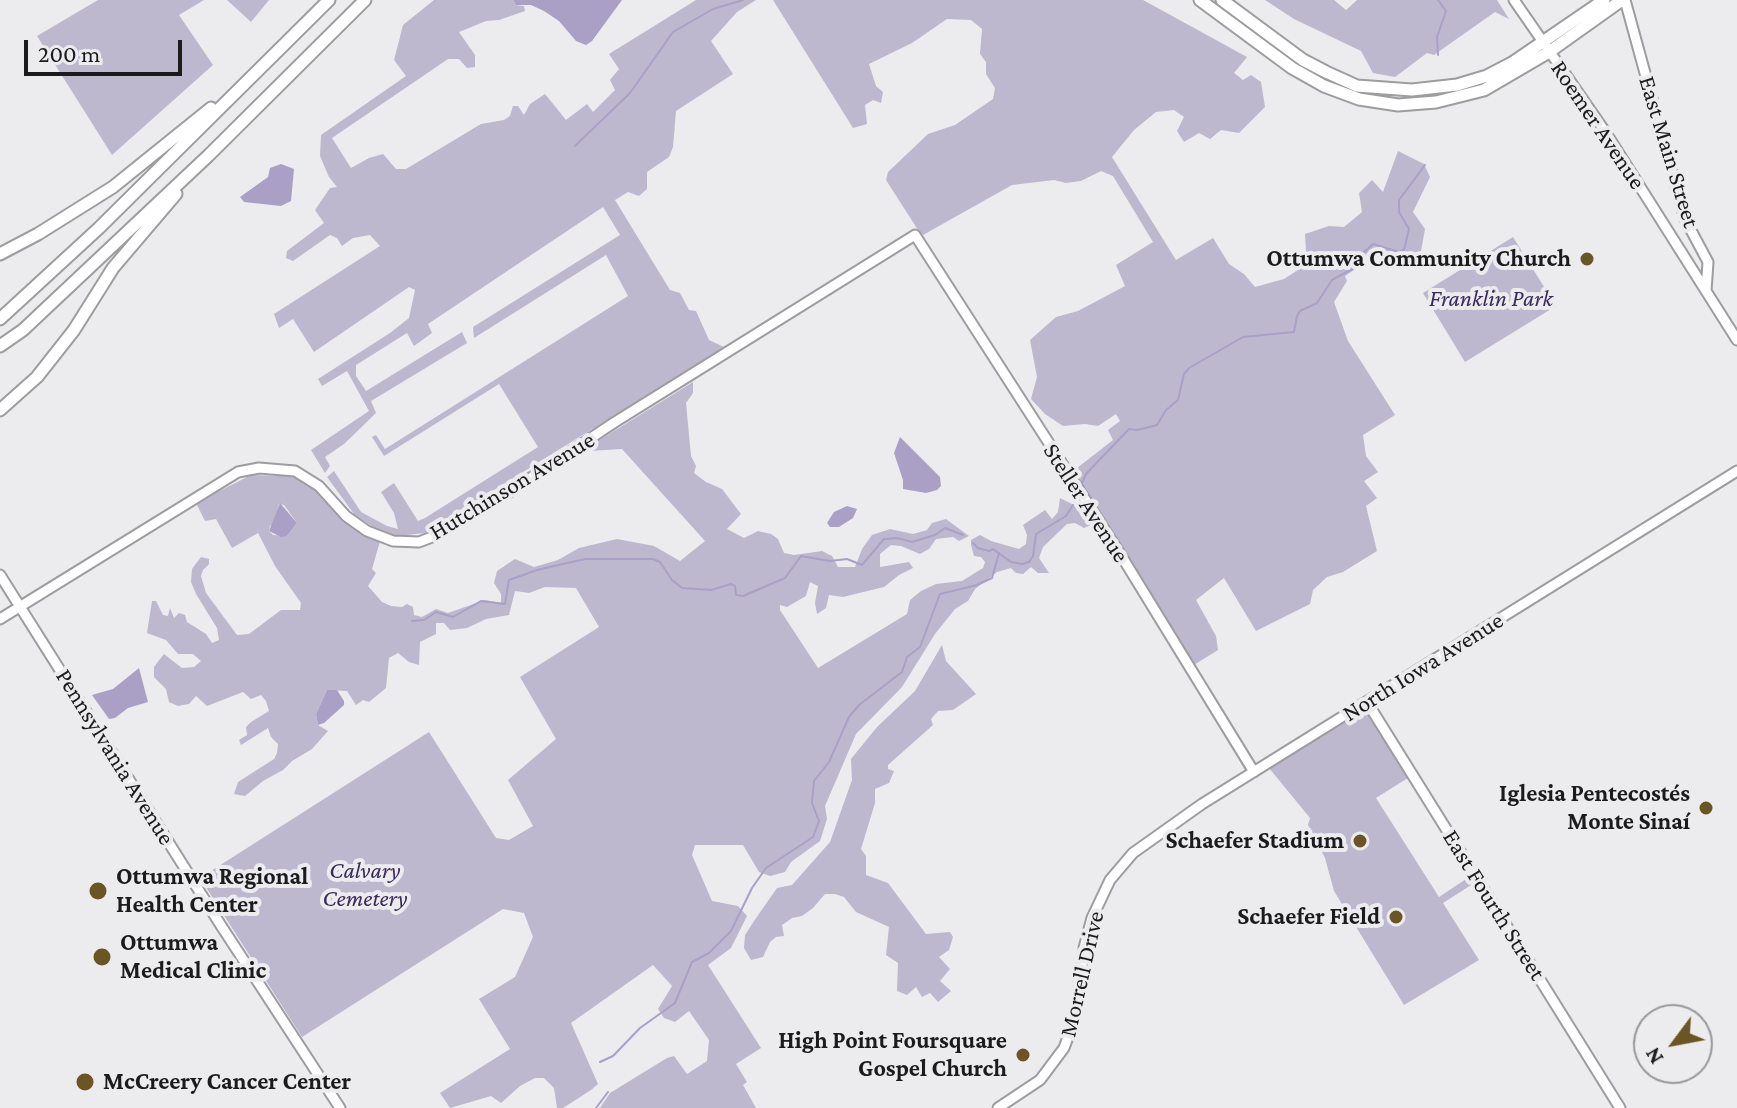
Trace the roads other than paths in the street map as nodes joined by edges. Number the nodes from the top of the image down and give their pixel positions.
1 (329, 0) edge
2 (365, 0) edge
3 (1200, 0) edge
4 (1222, 0) edge
5 (1514, 0) edge
6 (1604, 0) edge
7 (1624, 0) edge
8 (1546, 47) junction
9 (258, 70) junction
10 (209, 155) junction
11 (915, 235) joint
12 (0, 254) edge
13 (1706, 291) junction
14 (0, 319) edge
15 (1737, 340) edge
16 (0, 346) edge
17 (0, 410) edge
18 (1737, 471) edge
19 (0, 575) edge
20 (20, 607) junction
21 (0, 619) edge
22 (1367, 702) junction
23 (1254, 772) junction
24 (340, 1108) edge
25 (998, 1108) edge
26 (1620, 1108) edge

1 - 9 highway
2 - 10 highway
3 - 8 highway
4 - 8 highway
5 - 8 main road, Roemer Avenue
6 - 8 highway
7 - 8 highway
7 - 13 main road, East Main Street
8 - 13 main road, Roemer Avenue
9 - 12 highway
9 - 14 highway
10 - 16 highway
10 - 17 highway
11 - 20 main road, Hutchinson Avenue
11 - 23 main road, Steller Avenue
13 - 15 main road, East Main Street
18 - 22 main road, North Iowa Avenue
19 - 20 main road, Pennsylvania Avenue
20 - 21 main road, Hutchinson Avenue
20 - 24 main road, Pennsylvania Avenue
22 - 23 main road, North Iowa Avenue
22 - 26 main road, East Fourth Street
23 - 25 main road, Morrell Drive

